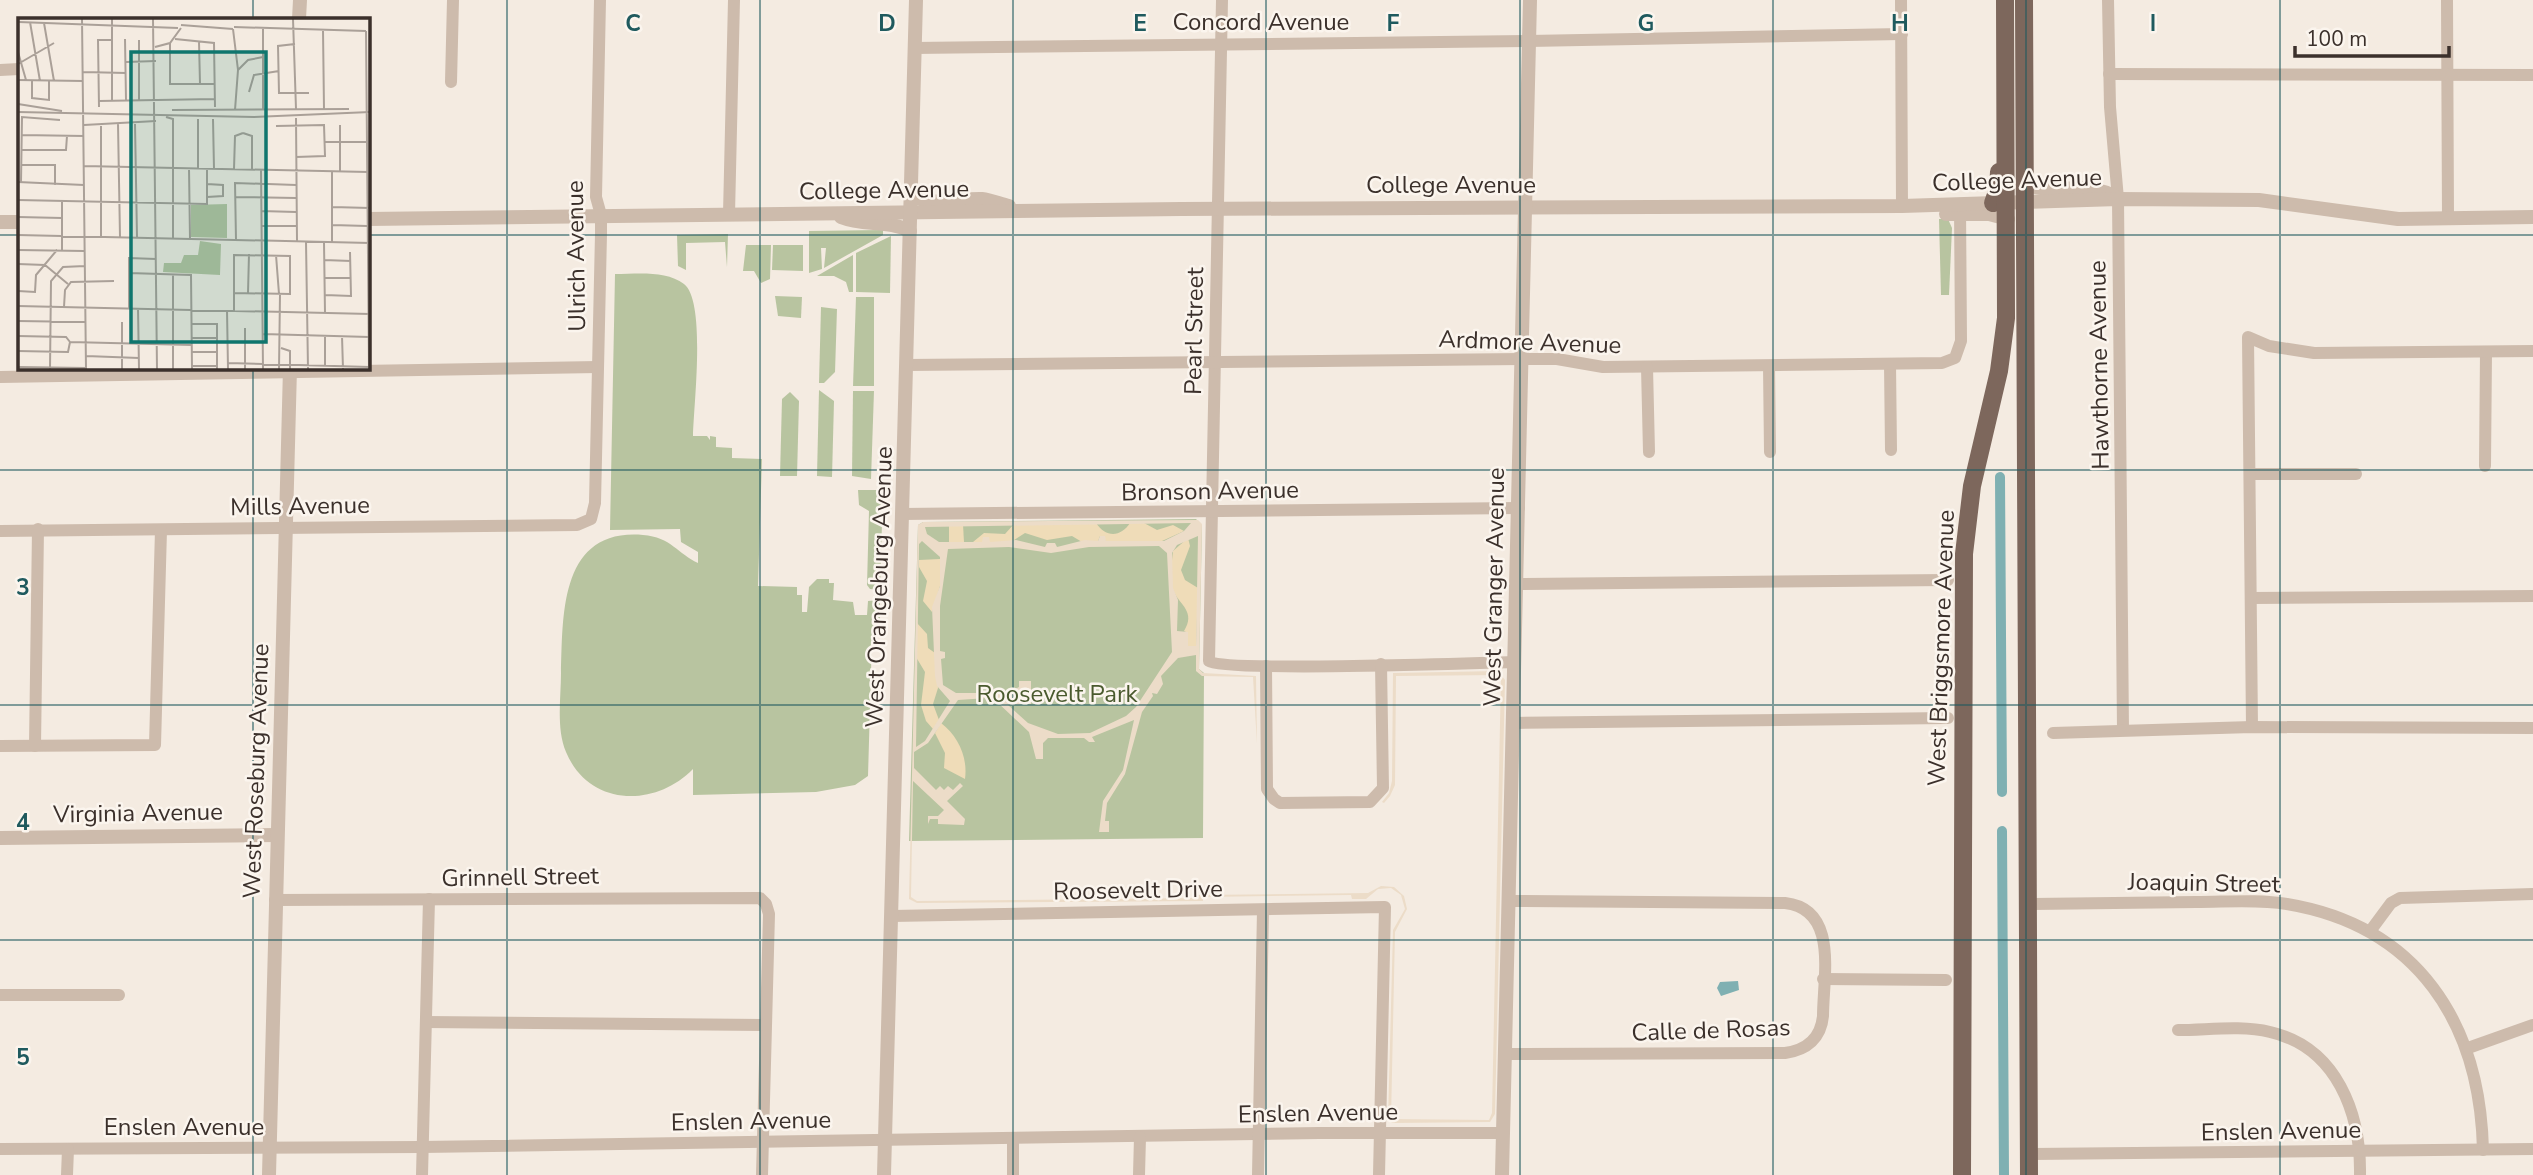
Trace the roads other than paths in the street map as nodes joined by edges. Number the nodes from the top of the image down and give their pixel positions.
1 (300, 0) edge
2 (453, 0) edge
3 (600, 0) edge
4 (734, 0) edge
5 (916, 0) edge
6 (1222, 0) edge
7 (1530, 0) edge
8 (1901, 0) edge
9 (2005, 0) edge
10 (2024, 0) edge
11 (2108, 0) edge
12 (2447, 0) edge
13 (299, 18) edge
14 (1902, 34) junction
15 (1529, 41) junction
16 (1222, 44) junction
17 (914, 48) junction
18 (18, 69) edge
19 (0, 70) edge
20 (2109, 74) junction
21 (2448, 75) junction
22 (2533, 75) edge
23 (451, 82) dead end
24 (2116, 177) junction
25 (2101, 188) junction
26 (912, 194) junction
27 (2118, 199) junction
28 (2012, 202) junction
29 (1902, 206) junction
30 (1525, 207) junction
31 (1217, 209) junction
32 (1960, 209) junction
33 (1028, 211) junction
34 (830, 213) junction
35 (729, 214) junction
36 (911, 214) junction
37 (601, 215) junction
38 (2533, 216) edge
39 (2448, 218) junction
40 (369, 219) edge
41 (0, 222) edge
42 (18, 222) edge
43 (910, 231) junction
44 (2533, 351) edge
45 (2486, 352) junction
46 (1522, 359) junction
47 (1214, 362) junction
48 (1890, 364) junction
49 (906, 366) junction
50 (1769, 366) junction
51 (598, 367) junction
52 (1647, 367) junction
53 (290, 370) edge
54 (0, 377) edge
55 (1891, 450) dead end
56 (1649, 452) dead end
57 (1770, 452) dead end
58 (2485, 466) dead end
59 (2251, 474) junction
60 (2356, 474) dead end
61 (1519, 508) junction
62 (594, 512) joint
63 (1210, 512) junction
64 (902, 514) junction
65 (285, 527) junction
66 (38, 529) junction
67 (160, 530) junction
68 (0, 531) edge
69 (1948, 580) dead end
70 (1517, 584) junction
71 (2533, 596) edge
72 (2252, 598) junction
73 (1515, 662) junction
74 (1381, 664) junction
75 (1266, 667) junction
76 (1948, 718) dead end
77 (1513, 723) junction
78 (2252, 727) junction
79 (2533, 728) edge
80 (2123, 730) junction
81 (2053, 733) dead end
82 (0, 746) edge
83 (35, 746) junction
84 (277, 835) junction
85 (0, 838) edge
86 (2533, 894) edge
87 (429, 899) junction
88 (275, 900) junction
89 (1509, 901) junction
90 (2026, 904) junction
91 (1263, 910) junction
92 (892, 916) junction
93 (2371, 930) junction
94 (1824, 979) junction
95 (1946, 980) dead end
96 (0, 995) edge
97 (119, 995) dead end
98 (426, 1022) junction
99 (2533, 1024) edge
100 (765, 1025) junction
101 (2178, 1030) dead end
102 (2468, 1048) junction
103 (1504, 1054) junction
104 (1379, 1133) junction
105 (1503, 1133) junction
106 (1259, 1134) junction
107 (1140, 1137) junction
108 (1013, 1138) junction
109 (884, 1140) junction
110 (763, 1142) junction
111 (422, 1147) junction
112 (0, 1149) edge
113 (68, 1149) junction
114 (270, 1149) junction
115 (2533, 1149) edge
116 (2483, 1150) junction
117 (2360, 1151) junction
118 (2029, 1154) junction
119 (67, 1175) edge
120 (269, 1175) edge
121 (422, 1175) edge
122 (762, 1175) edge
123 (884, 1175) edge
124 (1013, 1175) edge
125 (1139, 1175) edge
126 (1258, 1175) edge
127 (1378, 1175) edge
128 (1502, 1175) edge
129 (1962, 1175) edge
130 (2029, 1175) edge
131 (2360, 1175) edge

1 - 13 street
2 - 23 street
3 - 37 street, Ulrich Avenue
4 - 35 street
5 - 17 street, West Orangeburg Avenue
6 - 16 street, Pearl Street
7 - 15 street, West Granger Avenue
8 - 14 street
9 - 28 main road, West Briggsmore Avenue
10 - 28 main road, West Briggsmore Avenue
11 - 20 street, Hawthorne Avenue
12 - 21 street
14 - 15 street, Concord Avenue
14 - 29 street
15 - 16 street, Concord Avenue
15 - 30 street, West Granger Avenue
16 - 17 street, Concord Avenue
16 - 31 street, Pearl Street
17 - 26 street, West Orangeburg Avenue
18 - 19 street
20 - 21 street
20 - 24 street, Hawthorne Avenue
21 - 22 street
21 - 39 street
24 - 25 street
24 - 27 street, Hawthorne Avenue
25 - 27 street
25 - 28 street
26 - 33 street
26 - 36 street, West Orangeburg Avenue
27 - 28 street, College Avenue
27 - 39 street, College Avenue
27 - 80 street, Hawthorne Avenue
28 - 32 street, College Avenue
28 - 32 street
28 - 90 main road, West Briggsmore Avenue
28 - 129 main road, West Briggsmore Avenue
29 - 30 street, College Avenue
29 - 32 street, College Avenue
30 - 31 street, College Avenue
30 - 46 street, West Granger Avenue
31 - 33 street, College Avenue
31 - 47 street, Pearl Street
32 - 48 street, Ardmore Avenue
33 - 36 street, College Avenue
34 - 35 street, College Avenue
34 - 36 street, College Avenue
34 - 43 street
35 - 37 street, College Avenue
36 - 43 street, West Orangeburg Avenue
37 - 40 street, College Avenue
37 - 51 street, Ulrich Avenue
38 - 39 street, College Avenue
41 - 42 street
43 - 49 street, West Orangeburg Avenue
44 - 45 street
45 - 58 street
45 - 59 street
46 - 47 street, Ardmore Avenue
46 - 52 street, Ardmore Avenue
46 - 61 street, West Granger Avenue
47 - 49 street, Ardmore Avenue
47 - 63 street, Pearl Street
48 - 50 street, Ardmore Avenue
48 - 55 street
49 - 64 street, West Orangeburg Avenue
50 - 52 street, Ardmore Avenue
50 - 57 street
51 - 53 street
51 - 62 street, Ulrich Avenue
52 - 56 street
53 - 54 street
53 - 65 street, West Roseburg Avenue
59 - 60 street
59 - 72 street
61 - 63 street, Bronson Avenue
61 - 70 street, West Granger Avenue
62 - 65 street, Mills Avenue
63 - 64 street, Bronson Avenue
63 - 75 street, Pearl Street
64 - 92 street, West Orangeburg Avenue
65 - 67 street, Mills Avenue
65 - 84 street, West Roseburg Avenue
66 - 67 street, Mills Avenue
66 - 68 street, Mills Avenue
66 - 83 street
67 - 83 street
69 - 70 street
70 - 73 street, West Granger Avenue
71 - 72 street
72 - 78 street
73 - 74 street
73 - 77 street, West Granger Avenue
74 - 75 street
74 - 75 street
76 - 77 street
77 - 89 street, West Granger Avenue
78 - 79 street
78 - 80 street
80 - 81 street
82 - 83 street
84 - 85 street, Virginia Avenue
84 - 88 street, West Roseburg Avenue
86 - 93 street
87 - 88 street, Grinnell Street
87 - 98 street
87 - 100 street, Grinnell Street
88 - 114 street, West Roseburg Avenue
89 - 94 street, Calle de Rosas
89 - 103 street, West Granger Avenue
90 - 93 street, Joaquin Street
90 - 118 main road, West Briggsmore Avenue
91 - 92 street, Roosevelt Drive
91 - 104 street, Roosevelt Drive
91 - 106 street
92 - 109 street, West Orangeburg Avenue
93 - 102 street, Joaquin Street
94 - 95 street
94 - 103 street, Calle de Rosas
96 - 97 street
98 - 100 street
98 - 111 street
99 - 102 street
100 - 110 street
101 - 117 street
102 - 116 street, Joaquin Street
103 - 105 street, West Granger Avenue
104 - 105 street, Enslen Avenue
104 - 106 street, Enslen Avenue
104 - 127 street
105 - 128 street, West Granger Avenue
106 - 107 street, Enslen Avenue
106 - 126 street
107 - 108 street, Enslen Avenue
107 - 125 street
108 - 109 street, Enslen Avenue
108 - 124 street
109 - 110 street, Enslen Avenue
109 - 123 street, West Orangeburg Avenue
110 - 111 street, Enslen Avenue
110 - 122 street
111 - 114 street, Enslen Avenue
111 - 121 street
112 - 113 street, Enslen Avenue
113 - 114 street, Enslen Avenue
113 - 119 street
114 - 120 street, West Roseburg Avenue
115 - 116 street, Enslen Avenue
116 - 117 street, Enslen Avenue
117 - 118 street, Enslen Avenue
117 - 131 street
118 - 130 main road, West Briggsmore Avenue

